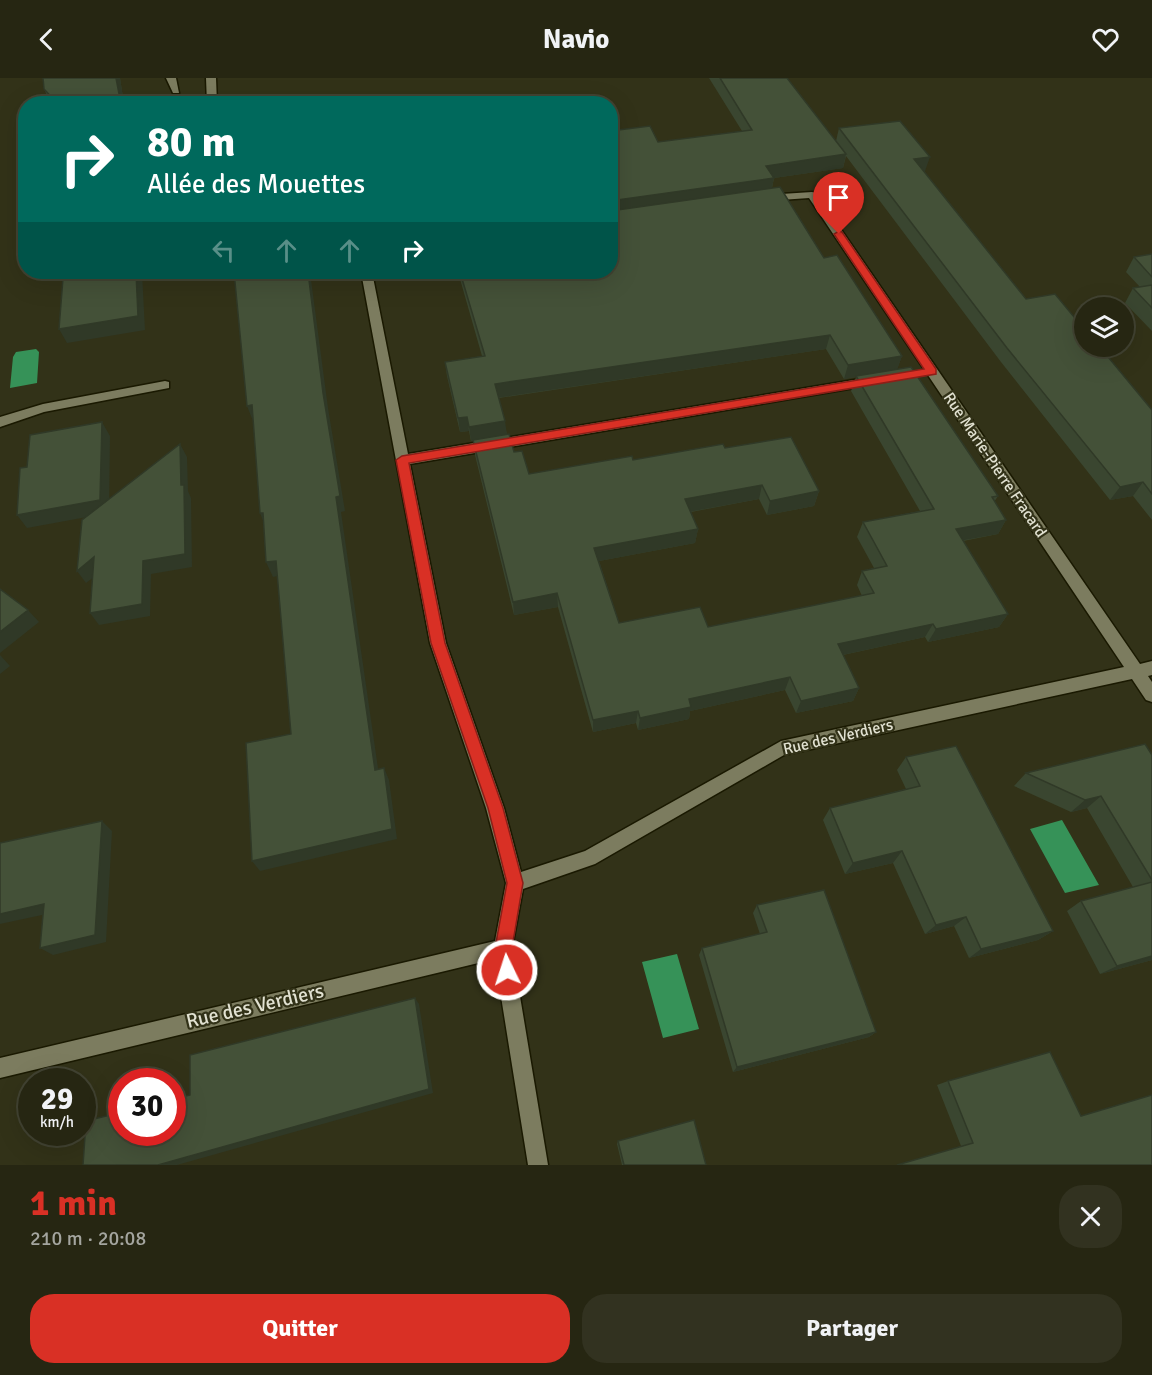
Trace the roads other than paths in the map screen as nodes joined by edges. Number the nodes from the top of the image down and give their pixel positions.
1 (171, 78) edge
2 (211, 78) edge
3 (176, 91) dead end
4 (212, 96) edge
5 (751, 201) edge
6 (367, 279) edge
7 (885, 379) edge
8 (165, 385) dead end
9 (0, 422) edge
10 (402, 460) junction
11 (1144, 669) edge
12 (1152, 695) edge
13 (515, 883) junction
14 (503, 948) junction
15 (3, 1064) edge
16 (538, 1165) edge

1 - 3 street
2 - 4 street
5 - 11 street, Rue Marie-Pierre Fracard
6 - 10 street
7 - 10 street
8 - 9 street
10 - 13 street
11 - 12 street, Rue Marie-Pierre Fracard
11 - 13 street, Rue des Verdiers
13 - 14 street
14 - 15 street, Rue des Verdiers
14 - 16 street

